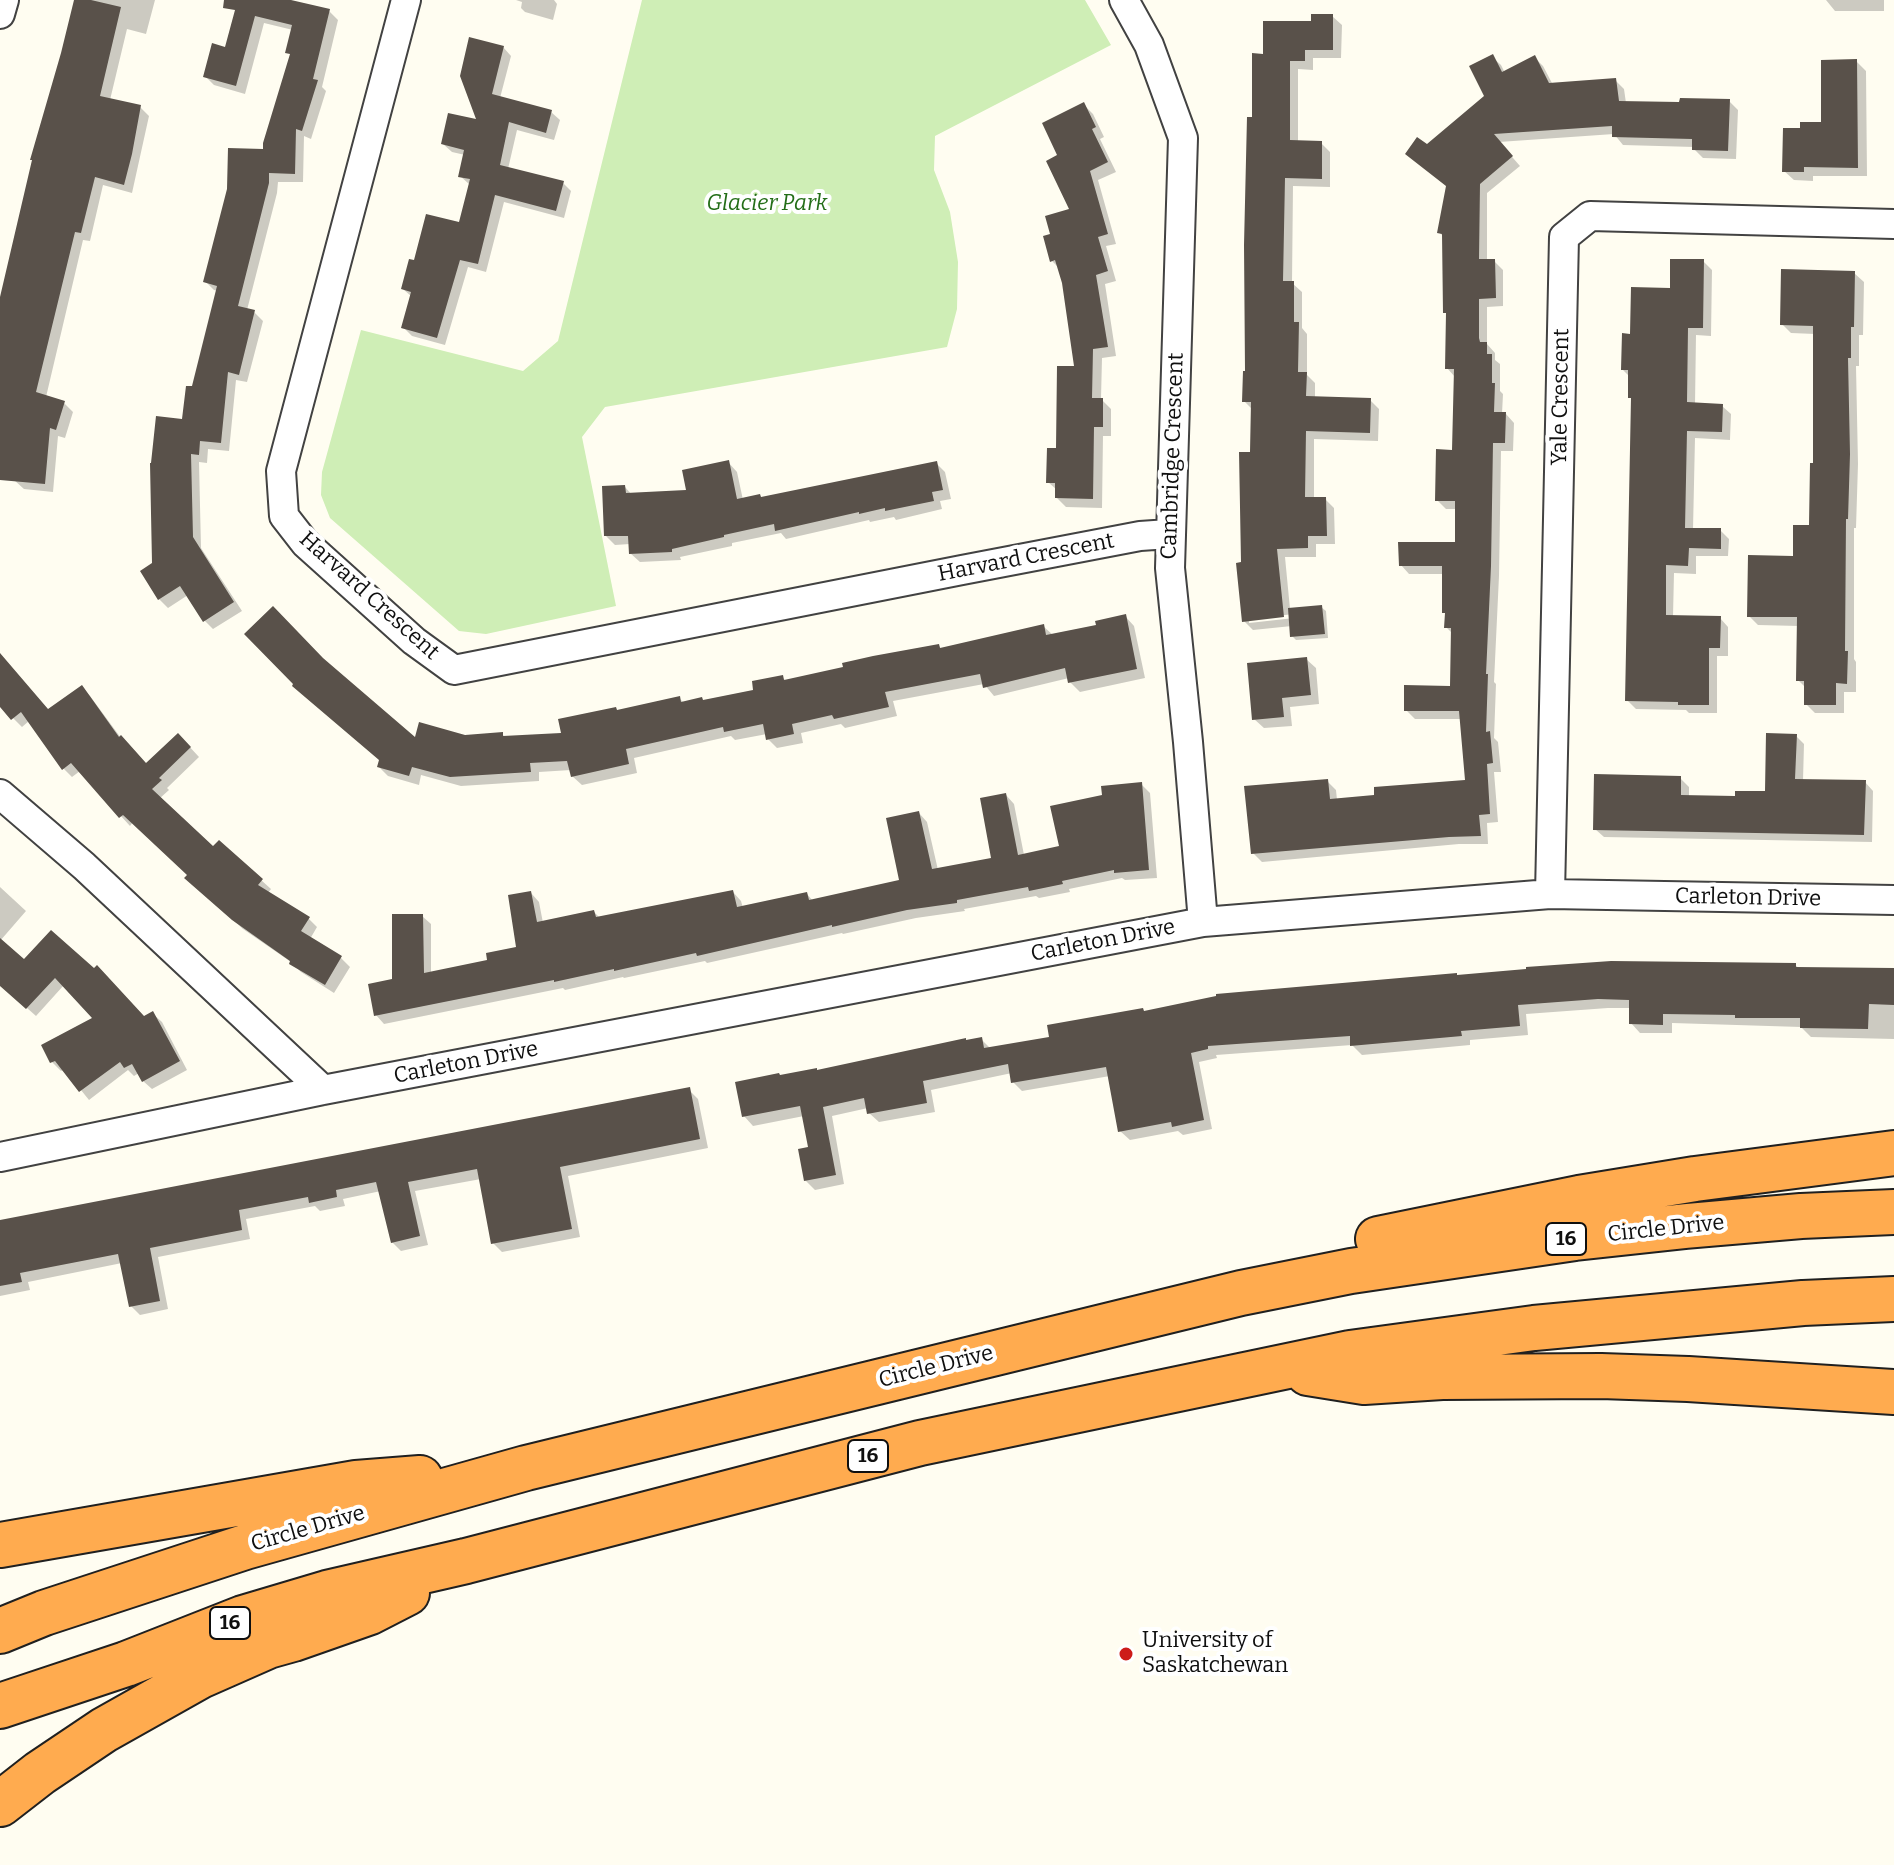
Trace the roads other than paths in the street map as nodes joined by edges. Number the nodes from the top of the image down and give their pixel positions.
1 (4, 0) edge
2 (406, 0) edge
3 (1124, 0) edge
4 (0, 14) edge
5 (1894, 224) edge
6 (1169, 534) junction
7 (0, 794) edge
8 (1550, 894) junction
9 (1894, 900) edge
10 (1203, 922) junction
11 (323, 1090) junction
12 (1894, 1153) edge
13 (0, 1157) edge
14 (1894, 1212) edge
15 (1241, 1293) junction
16 (1894, 1299) edge
17 (1275, 1368) junction
18 (1894, 1392) edge
19 (526, 1468) junction
20 (0, 1545) edge
21 (466, 1561) junction
22 (0, 1631) edge
23 (0, 1706) edge
24 (0, 1804) edge

1 - 4 street
2 - 6 street, Harvard Crescent
3 - 6 street, Cambridge Crescent
5 - 8 street, Yale Crescent
6 - 10 street, Cambridge Crescent
7 - 11 street
8 - 9 street, Carleton Drive
8 - 10 street, Carleton Drive
10 - 11 street, Carleton Drive
11 - 13 street, Carleton Drive
12 - 15 highway
14 - 15 highway, Circle Drive / 16
15 - 19 highway, Circle Drive / 16
16 - 17 highway, 16
17 - 18 highway
17 - 21 highway, 16
19 - 20 highway
19 - 22 highway, Circle Drive / 16
21 - 23 highway, 16
21 - 24 highway

